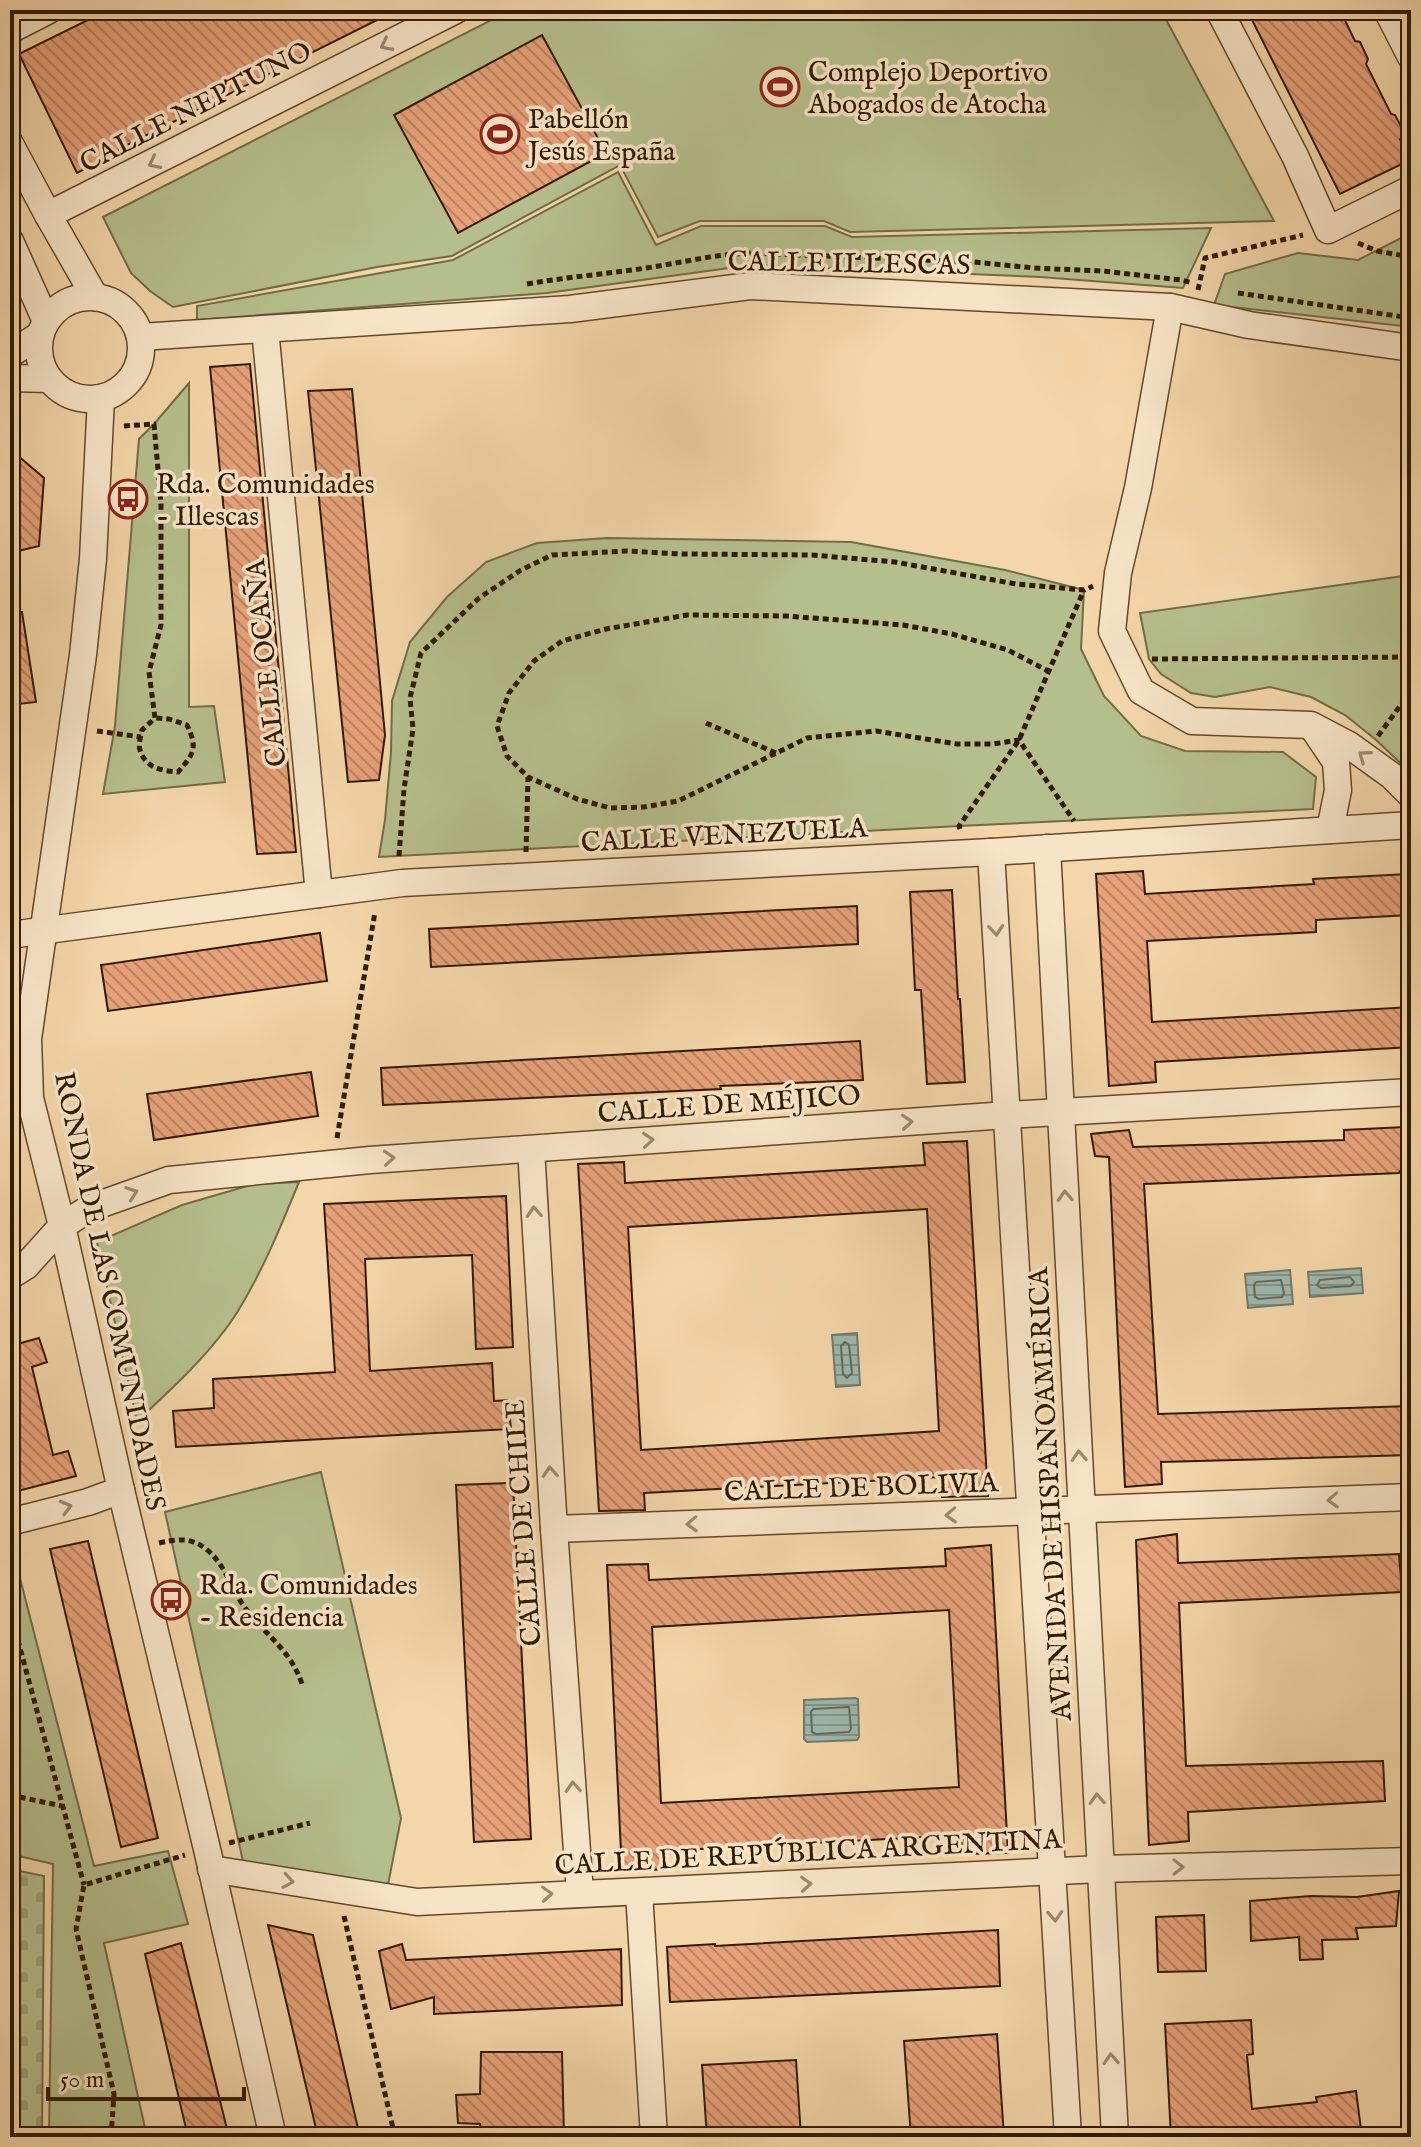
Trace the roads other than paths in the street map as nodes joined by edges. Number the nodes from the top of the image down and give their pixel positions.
1 (49, 10) edge
2 (456, 10) edge
3 (1219, 10) edge
4 (1387, 10) edge
5 (10, 30) edge
6 (1410, 52) edge
7 (10, 144) edge
8 (1411, 189) edge
9 (48, 215) junction
10 (10, 241) edge
11 (95, 297) junction
12 (1182, 310) junction
13 (43, 328) junction
14 (265, 329) junction
15 (140, 337) junction
16 (1411, 348) edge
17 (10, 354) edge
18 (10, 378) edge
19 (49, 379) junction
20 (101, 398) junction
21 (1311, 725) junction
22 (1411, 795) edge
23 (1411, 825) edge
24 (1330, 830) junction
25 (1047, 848) junction
26 (991, 852) junction
27 (319, 894) junction
28 (42, 931) junction
29 (10, 935) edge
30 (1411, 1092) edge
31 (1061, 1113) junction
32 (1007, 1115) junction
33 (531, 1149) junction
34 (62, 1226) junction
35 (10, 1276) edge
36 (121, 1490) junction
37 (1411, 1497) edge
38 (1082, 1509) junction
39 (1029, 1512) junction
40 (10, 1522) edge
41 (554, 1529) junction
42 (209, 1859) junction
43 (1411, 1861) edge
44 (1101, 1869) junction
45 (1052, 1871) junction
46 (639, 1892) junction
47 (580, 1893) junction
48 (273, 2137) edge
49 (654, 2137) edge
50 (1068, 2137) edge
51 (1115, 2137) edge

1 - 5 street
2 -> 9 street, CALLE NEPTUNO
3 - 8 street
4 - 6 street
7 - 9 street
9 - 11 street
10 - 13 street
11 - 13 street
11 - 15 street
12 - 14 street, CALLE ILLESCAS
12 - 16 street, CALLE ILLESCAS
12 - 21 street
13 - 17 street
13 - 19 street
14 - 15 street, CALLE ILLESCAS
14 - 27 street, CALLE OCAÑA
15 - 20 street
18 - 19 street
19 - 20 street
20 - 28 street, RONDA DE LAS COMUNIDADES
22 -> 21 street
21 - 24 street
23 - 24 street, CALLE VENEZUELA
24 - 25 street, CALLE VENEZUELA
25 - 26 street, CALLE VENEZUELA
25 - 31 street, AVENIDA DE HISPANOAMÉRICA
26 - 27 street, CALLE VENEZUELA
26 -> 32 street, AVENIDA DE HISPANOAMÉRICA
27 - 28 street, CALLE VENEZUELA
28 - 29 street, CALLE VENEZUELA
28 - 34 street, RONDA DE LAS COMUNIDADES
30 - 31 street, CALLE DE MÉJICO
31 - 32 street, CALLE DE MÉJICO
38 -> 31 street, AVENIDA DE HISPANOAMÉRICA
33 -> 32 street, CALLE DE MÉJICO
32 - 39 street, AVENIDA DE HISPANOAMÉRICA
34 -> 33 street, CALLE DE MÉJICO
41 -> 33 street, CALLE DE CHILE
34 - 35 street, CALLE DE MÉJICO
34 - 36 street, RONDA DE LAS COMUNIDADES
40 -> 36 street
36 - 42 street, RONDA DE LAS COMUNIDADES
37 -> 38 street, CALLE DE BOLIVIA
38 - 39 street, CALLE DE BOLIVIA
44 -> 38 street, AVENIDA DE HISPANOAMÉRICA
39 -> 41 street, CALLE DE BOLIVIA
39 - 45 street, AVENIDA DE HISPANOAMÉRICA
47 -> 41 street, CALLE DE CHILE
42 -> 47 street, CALLE DE REPÚBLICA ARGENTINA
42 - 48 street, RONDA DE LAS COMUNIDADES
44 -> 43 street, CALLE DE REPÚBLICA ARGENTINA
44 - 45 street, CALLE DE REPÚBLICA ARGENTINA
51 -> 44 street, AVENIDA DE HISPANOAMÉRICA
46 -> 45 street, CALLE DE REPÚBLICA ARGENTINA
45 -> 50 street, AVENIDA DE HISPANOAMÉRICA
46 - 47 street, CALLE DE REPÚBLICA ARGENTINA
46 - 49 street

